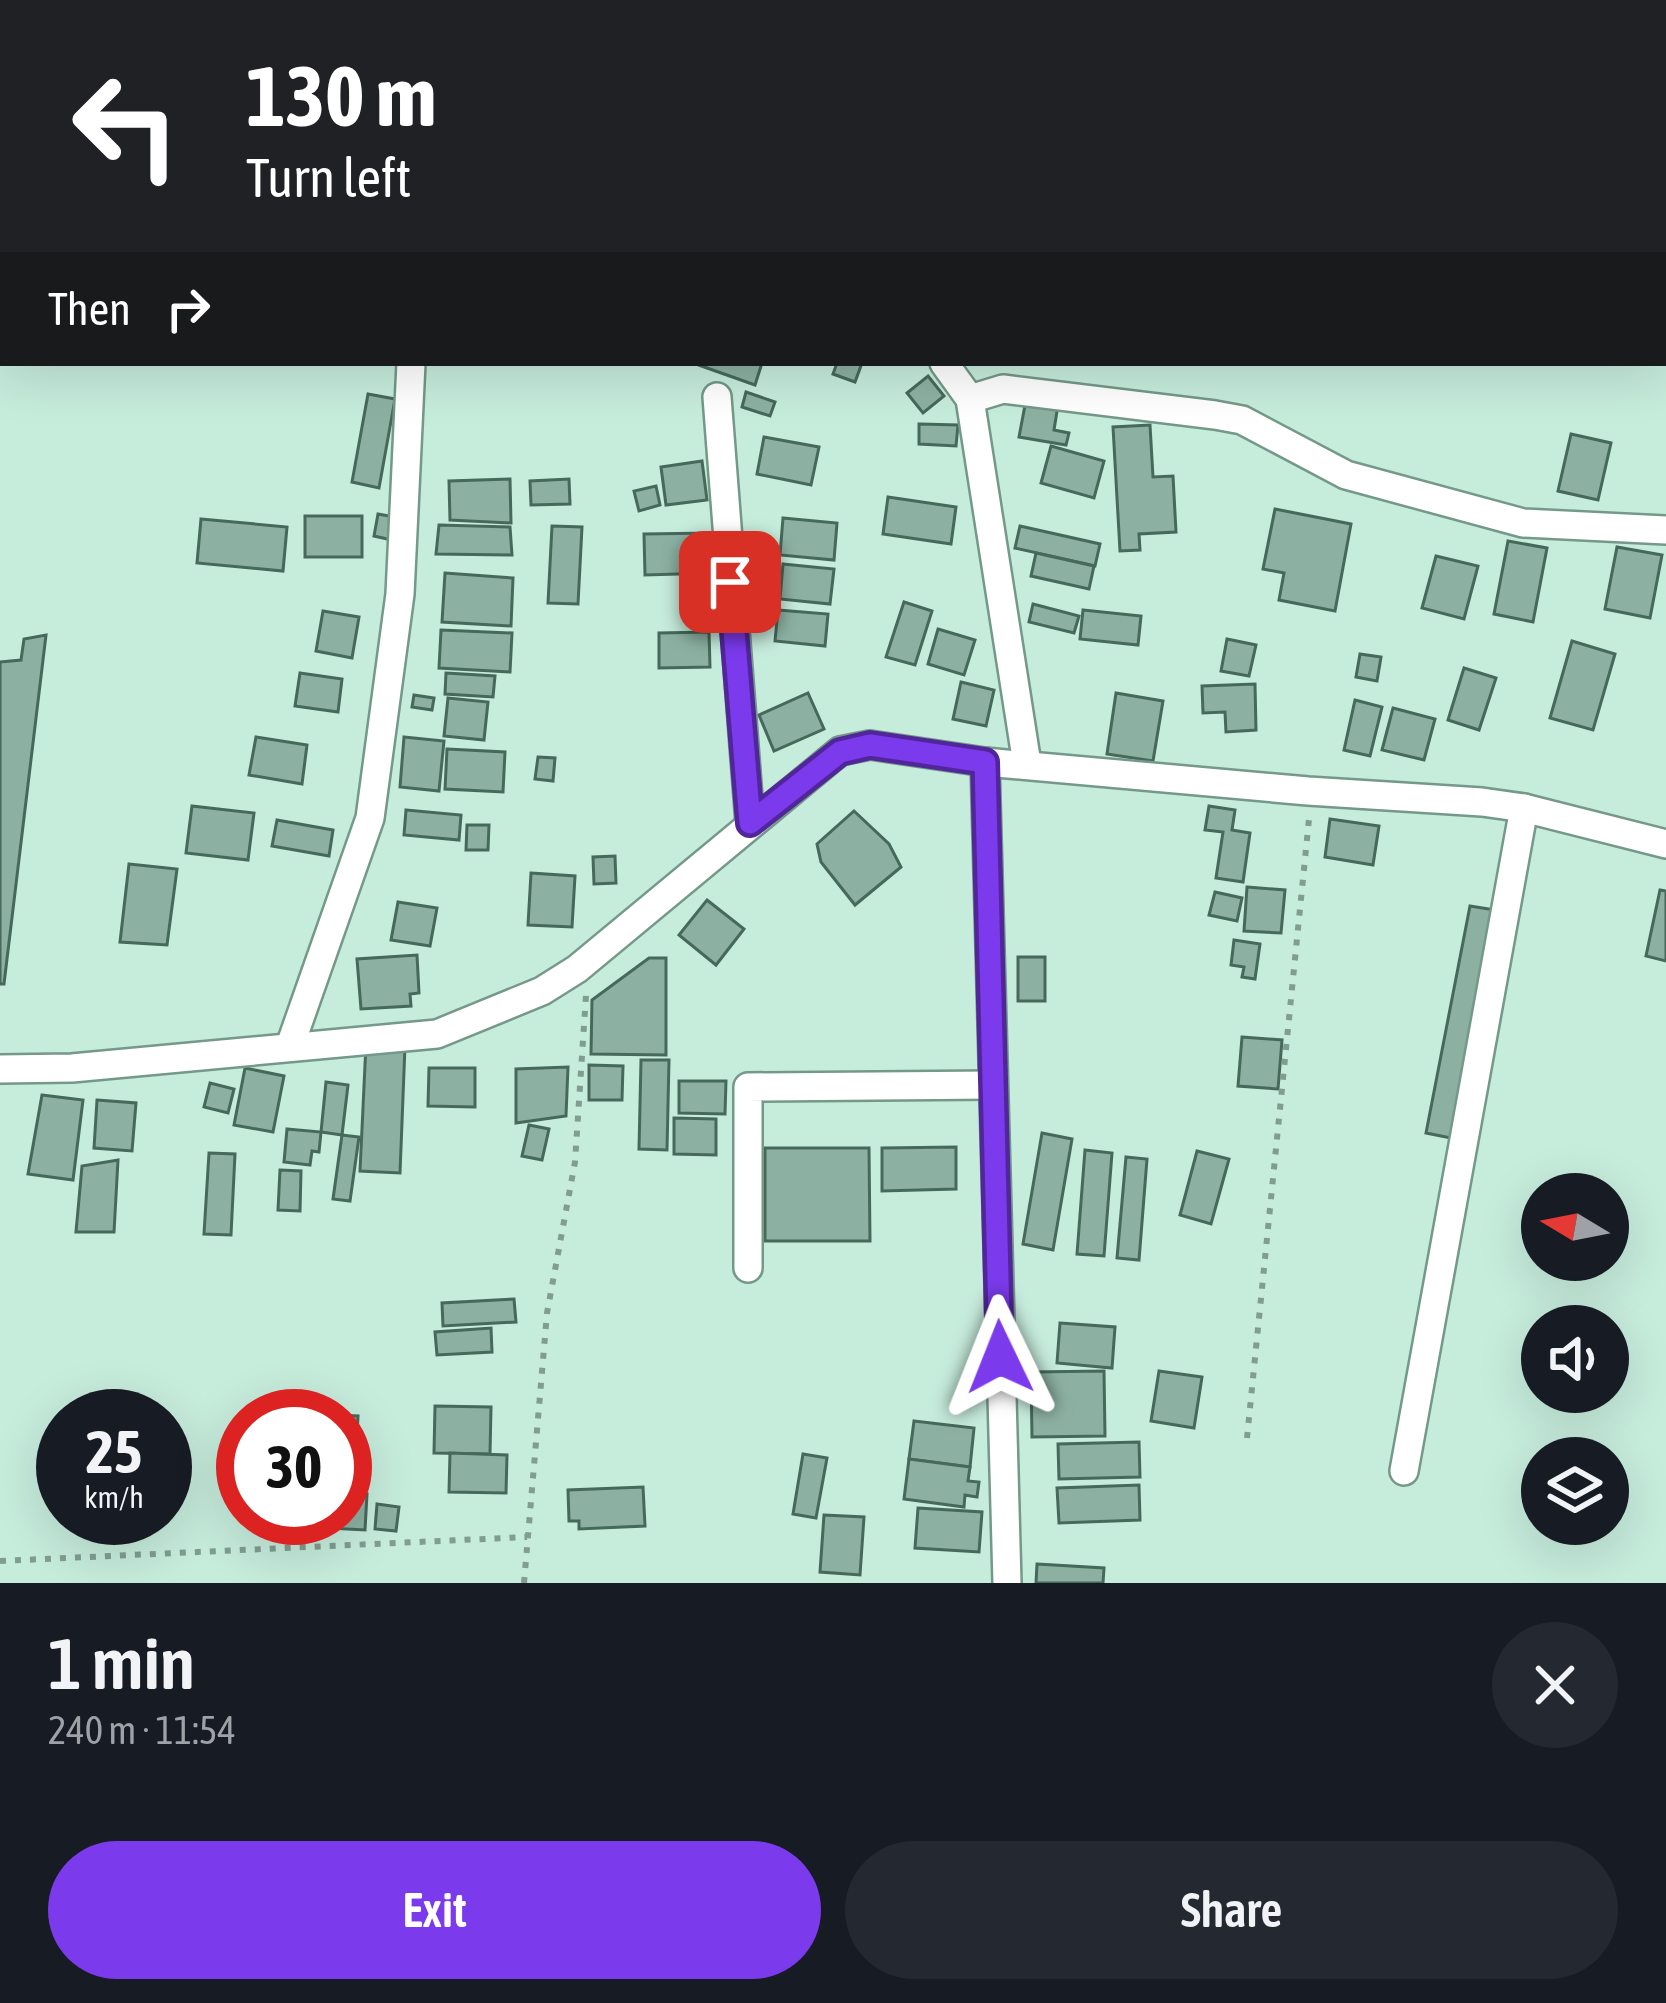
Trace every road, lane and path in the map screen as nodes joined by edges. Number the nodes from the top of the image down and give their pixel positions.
1 (411, 366) edge
2 (946, 366) edge
3 (717, 397) dead end
4 (970, 399) junction
5 (1666, 530) edge
6 (985, 762) junction
7 (1027, 764) junction
8 (1308, 791) junction
9 (1525, 808) junction
10 (750, 823) junction
11 (1665, 841) edge
12 (577, 970) junction
13 (290, 1046) junction
14 (0, 1069) edge
15 (993, 1085) junction
16 (748, 1268) dead end
17 (1246, 1438) dead end
18 (1404, 1471) dead end
19 (527, 1537) junction
20 (0, 1561) edge
21 (524, 1583) edge
22 (1006, 1583) edge

1 - 13 street
2 - 4 street
3 - 10 street
4 - 5 street
4 - 7 street
6 - 7 street
6 - 10 street
6 - 15 street
7 - 8 street
8 - 9 street
8 - 17 path
9 - 11 street
9 - 18 street
10 - 12 street
12 - 13 street
12 - 19 path
13 - 14 street
15 - 16 street
15 - 22 street
19 - 20 path
19 - 21 path

